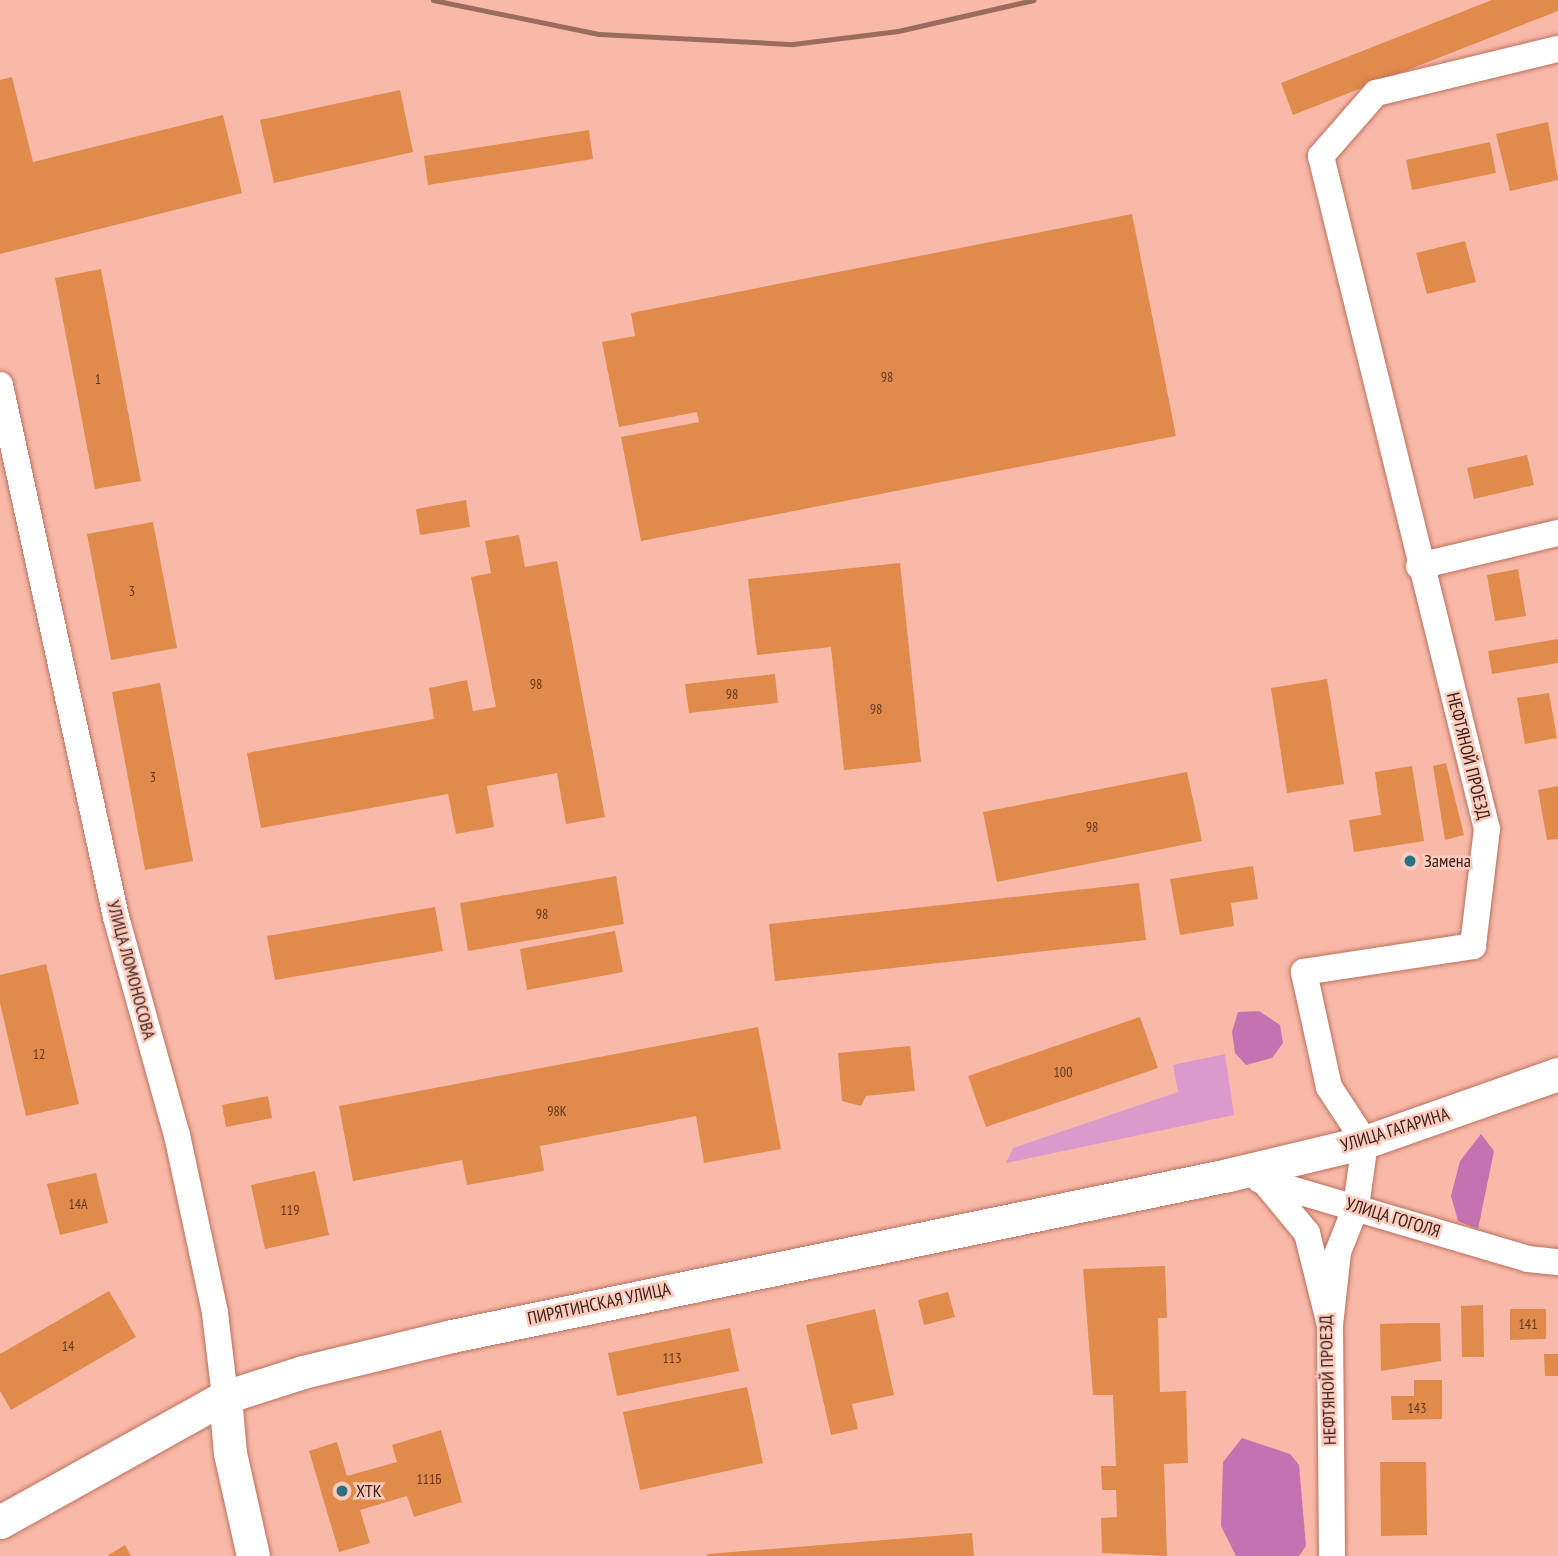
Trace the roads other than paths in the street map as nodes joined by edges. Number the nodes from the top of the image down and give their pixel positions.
1 (1558, 49) edge
2 (0, 385) edge
3 (1558, 533) edge
4 (1419, 566) junction
5 (1558, 1074) edge
6 (1364, 1142) junction
7 (1228, 1175) junction
8 (1263, 1180) junction
9 (1356, 1207) junction
10 (1558, 1262) edge
11 (1330, 1325) junction
12 (225, 1397) junction
13 (0, 1522) edge
14 (253, 1556) edge
15 (1332, 1556) edge

1 - 4 street, НЕФТЯНОЙ ПРОЕЗД
2 - 12 street, УЛИЦА ЛОМОНОСОВА
3 - 4 street
4 - 6 street, НЕФТЯНОЙ ПРОЕЗД
5 - 6 street, УЛИЦА ГАГАРИНА
6 - 7 street, УЛИЦА ГАГАРИНА
6 - 9 street
7 - 8 street, УЛИЦА ГОГОЛЯ
7 - 12 street, ПИРЯТИНСКАЯ УЛИЦА
8 - 9 street, УЛИЦА ГОГОЛЯ
8 - 11 street, НЕФТЯНОЙ ПРОЕЗД
9 - 10 street, УЛИЦА ГОГОЛЯ
9 - 11 street
11 - 15 street, НЕФТЯНОЙ ПРОЕЗД
12 - 13 street, ПИРЯТИНСКАЯ УЛИЦА
12 - 14 street, УЛИЦА ЛОМОНОСОВА

